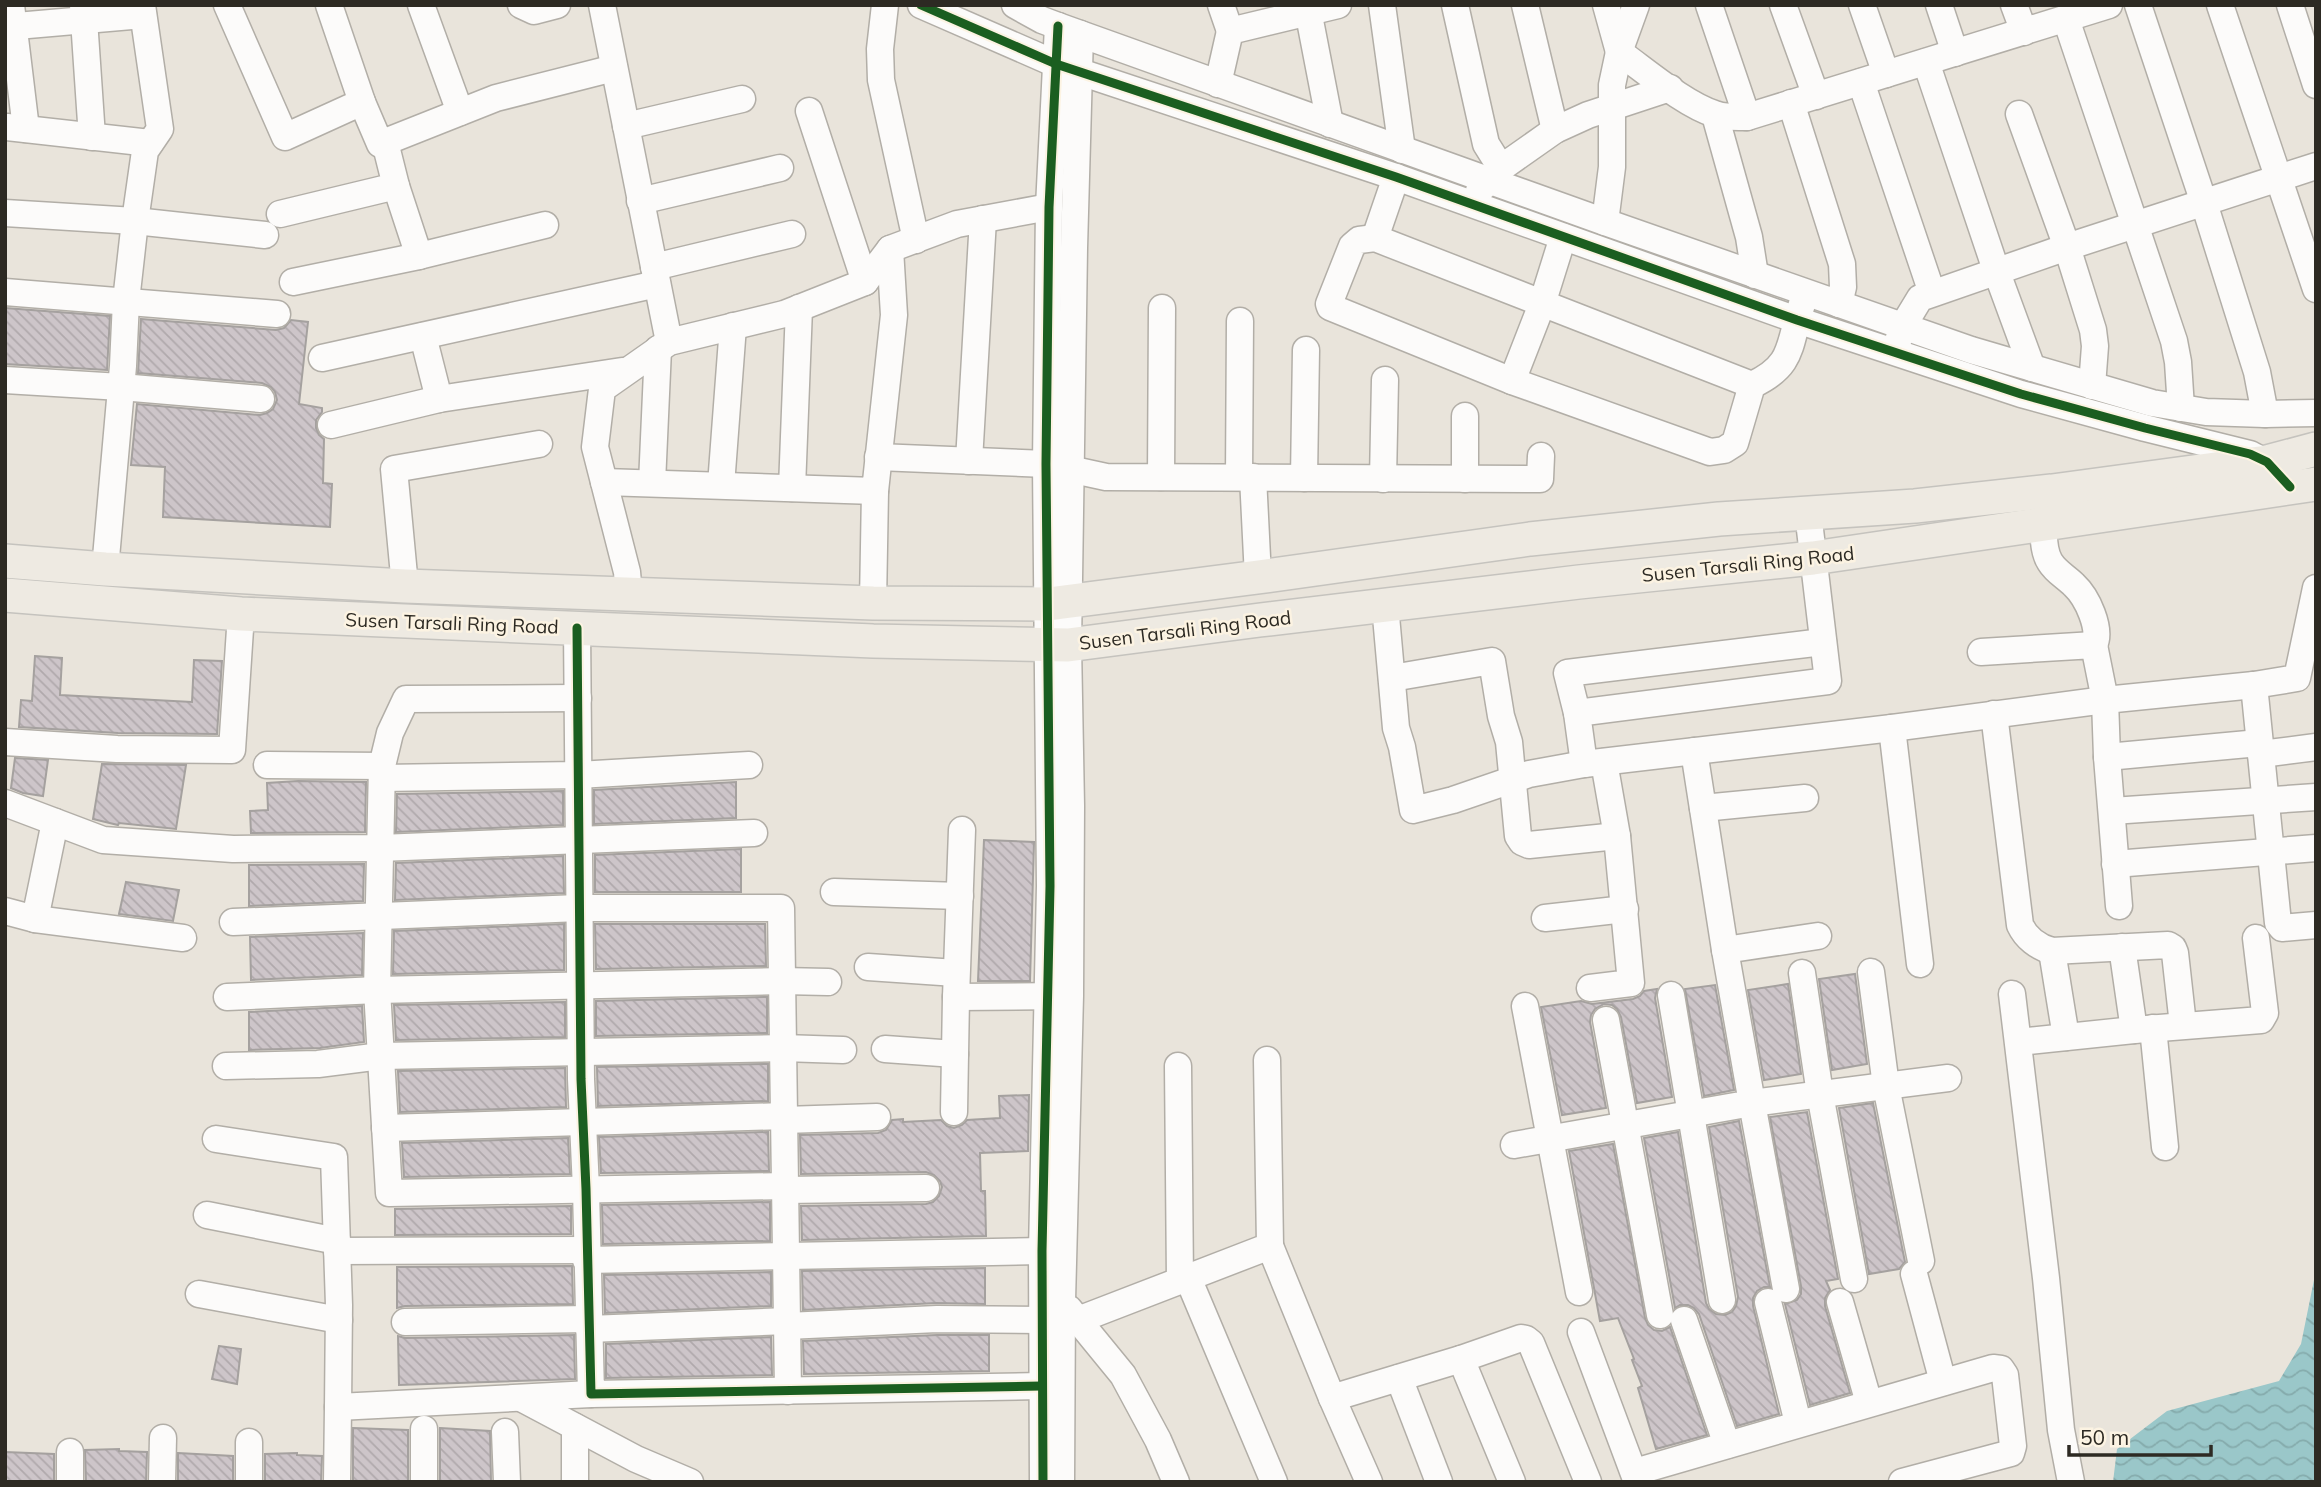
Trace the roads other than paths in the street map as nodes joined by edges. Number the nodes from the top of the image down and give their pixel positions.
1 (227, 5) edge
2 (329, 5) edge
3 (421, 5) edge
4 (521, 5) edge
5 (557, 5) edge
6 (602, 5) edge
7 (886, 5) edge
8 (921, 5) edge
9 (1015, 5) edge
10 (1221, 5) edge
11 (1338, 5) edge
12 (1382, 5) edge
13 (1455, 5) edge
14 (1525, 5) edge
15 (1606, 5) edge
16 (1636, 5) edge
17 (1709, 5) edge
18 (1783, 5) edge
19 (1862, 5) edge
20 (1939, 5) edge
21 (2014, 5) edge
22 (2138, 5) edge
23 (2220, 5) edge
24 (2290, 5) edge
25 (2099, 7) edge
26 (1308, 9) edge
27 (143, 10) edge
28 (84, 13) edge
29 (2066, 19) junction
30 (10, 20) edge
31 (1069, 30) junction
32 (1230, 31) junction
33 (2024, 32) junction
34 (1619, 52) junction
35 (1955, 53) junction
36 (1926, 62) junction
37 (1067, 67) junction
38 (614, 68) junction
39 (1873, 78) junction
40 (1218, 83) junction
41 (2316, 85) edge
42 (1670, 88) junction
43 (743, 99) dead end
44 (1803, 100) junction
45 (362, 102) junction
46 (1611, 108) junction
47 (809, 111) dead end
48 (460, 112) junction
49 (2019, 114) dead end
50 (1715, 115) junction
51 (1747, 117) junction
52 (1330, 124) junction
53 (626, 126) junction
54 (1555, 130) junction
55 (92, 137) junction
56 (386, 142) junction
57 (150, 144) junction
58 (1402, 150) junction
59 (2316, 166) edge
60 (780, 168) dead end
61 (1494, 174) junction
62 (1396, 177) junction
63 (2278, 179) junction
64 (396, 186) junction
65 (640, 201) junction
66 (1469, 203) junction
67 (2204, 203) junction
68 (1049, 207) junction
69 (5, 213) edge
70 (983, 219) junction
71 (135, 221) junction
72 (1605, 222) junction
73 (545, 225) dead end
74 (2136, 225) junction
75 (792, 234) dead end
76 (1563, 237) junction
77 (1375, 238) junction
78 (916, 240) junction
79 (2067, 247) junction
80 (890, 249) junction
81 (419, 256) junction
82 (1996, 271) junction
83 (1755, 275) junction
84 (656, 276) junction
85 (293, 282) dead end
86 (865, 282) junction
87 (2316, 289) edge
88 (5, 292) edge
89 (1806, 292) junction
90 (1932, 293) junction
91 (126, 301) junction
92 (1542, 304) junction
93 (1839, 304) junction
94 (799, 308) junction
95 (1162, 308) dead end
96 (277, 314) dead end
97 (1797, 320) junction
98 (1240, 321) dead end
99 (1903, 326) junction
100 (733, 327) junction
101 (423, 336) junction
102 (664, 345) junction
103 (1307, 350) dead end
104 (1895, 352) junction
105 (322, 358) dead end
106 (2032, 368) junction
107 (628, 370) junction
108 (5, 380) edge
109 (1385, 380) dead end
110 (1512, 381) junction
111 (1752, 385) junction
112 (2092, 386) junction
113 (121, 387) junction
114 (261, 399) dead end
115 (439, 399) junction
116 (2180, 408) junction
117 (2316, 413) edge
118 (2265, 414) junction
119 (1465, 416) dead end
120 (331, 425) dead end
121 (539, 444) dead end
122 (2316, 449) edge
123 (1541, 456) dead end
124 (878, 457) junction
125 (969, 461) junction
126 (2267, 463) junction
127 (1059, 466) junction
128 (1161, 477) junction
129 (1246, 477) junction
130 (1304, 478) junction
131 (1383, 479) junction
132 (1465, 479) junction
133 (604, 482) junction
134 (652, 483) junction
135 (721, 485) junction
136 (2303, 486) edge
137 (792, 488) junction
138 (875, 491) junction
139 (1808, 513) junction
140 (2043, 524) junction
141 (1813, 558) junction
142 (5, 561) edge
143 (105, 569) junction
144 (1258, 578) junction
145 (405, 586) junction
146 (2316, 588) edge
147 (629, 594) junction
148 (5, 595) edge
149 (1059, 602) junction
150 (873, 604) junction
151 (1385, 605) junction
152 (241, 614) junction
153 (577, 628) junction
154 (1823, 642) junction
155 (2094, 645) junction
156 (1058, 646) junction
157 (1980, 652) dead end
158 (2306, 677) edge
159 (1392, 678) junction
160 (2254, 685) junction
161 (578, 698) junction
162 (2105, 700) junction
163 (1577, 713) junction
164 (1994, 714) junction
165 (1892, 728) junction
166 (5, 742) edge
167 (2316, 747) edge
168 (2260, 749) junction
169 (1694, 751) junction
170 (2107, 757) junction
171 (1594, 763) junction
172 (267, 765) dead end
173 (749, 765) dead end
174 (382, 772) junction
175 (578, 775) junction
176 (1513, 780) junction
177 (2316, 797) edge
178 (1805, 798) dead end
179 (2267, 802) junction
180 (5, 803) edge
181 (1703, 808) junction
182 (2112, 811) junction
183 (55, 822) junction
184 (962, 830) dead end
185 (754, 833) dead end
186 (1617, 836) junction
187 (579, 839) junction
188 (380, 848) junction
189 (2316, 848) edge
190 (2272, 851) junction
191 (2115, 864) junction
192 (834, 892) dead end
193 (960, 896) junction
194 (2119, 906) dead end
195 (579, 908) junction
196 (1625, 909) junction
197 (5, 911) edge
198 (377, 917) junction
199 (1545, 918) dead end
200 (35, 919) junction
201 (233, 922) dead end
202 (2316, 925) edge
203 (1818, 936) dead end
204 (183, 938) dead end
205 (2256, 938) dead end
206 (2122, 947) junction
207 (1725, 950) junction
208 (2052, 951) junction
209 (1920, 964) dead end
210 (868, 967) dead end
211 (1871, 972) dead end
212 (1802, 973) dead end
213 (782, 981) junction
214 (828, 982) dead end
215 (956, 985) junction
216 (580, 986) junction
217 (1590, 988) dead end
218 (377, 990) junction
219 (2012, 994) dead end
220 (1671, 995) dead end
221 (1059, 996) junction
222 (227, 997) dead end
223 (1525, 1006) dead end
224 (1606, 1020) dead end
225 (2183, 1025) junction
226 (2143, 1029) junction
227 (2066, 1037) junction
228 (2019, 1042) junction
229 (783, 1048) junction
230 (885, 1049) dead end
231 (842, 1050) dead end
232 (580, 1052) junction
233 (955, 1054) junction
234 (381, 1056) junction
235 (1267, 1060) dead end
236 (226, 1066) dead end
237 (1178, 1066) dead end
238 (1948, 1078) dead end
239 (1886, 1086) junction
240 (1820, 1094) junction
241 (1752, 1103) junction
242 (954, 1112) dead end
243 (1690, 1114) junction
244 (877, 1117) dead end
245 (784, 1118) junction
246 (582, 1124) junction
247 (1624, 1126) junction
248 (385, 1128) junction
249 (216, 1139) dead end
250 (1550, 1139) junction
251 (1514, 1145) dead end
252 (2165, 1147) dead end
253 (785, 1188) junction
254 (926, 1188) dead end
255 (586, 1189) junction
256 (207, 1215) dead end
257 (337, 1246) junction
258 (1270, 1246) junction
259 (1042, 1251) junction
260 (586, 1255) junction
261 (786, 1256) junction
262 (1184, 1279) junction
263 (1854, 1279) dead end
264 (1579, 1292) dead end
265 (199, 1294) dead end
266 (1722, 1300) dead end
267 (1840, 1302) dead end
268 (1061, 1303) junction
269 (339, 1320) junction
270 (1041, 1320) junction
271 (405, 1322) dead end
272 (787, 1323) junction
273 (589, 1324) junction
274 (1581, 1332) dead end
275 (1461, 1359) junction
276 (1399, 1378) junction
277 (1943, 1382) junction
278 (1041, 1386) junction
279 (788, 1391) junction
280 (591, 1394) junction
281 (519, 1397) junction
282 (1332, 1398) junction
283 (1869, 1403) junction
284 (338, 1407) junction
285 (1798, 1423) junction
286 (575, 1427) junction
287 (424, 1429) dead end
288 (505, 1432) dead end
289 (163, 1438) dead end
290 (249, 1442) dead end
291 (1727, 1445) junction
292 (69, 1452) dead end
293 (654, 1474) edge
294 (1636, 1477) edge
295 (70, 1482) edge
296 (162, 1482) edge
297 (248, 1482) edge
298 (337, 1482) edge
299 (424, 1482) edge
300 (507, 1482) edge
301 (575, 1482) edge
302 (690, 1482) edge
303 (1043, 1482) edge
304 (1061, 1482) edge
305 (1176, 1482) edge
306 (1274, 1482) edge
307 (1369, 1482) edge
308 (1439, 1482) edge
309 (1512, 1482) edge
310 (1588, 1482) edge
311 (1902, 1482) edge
312 (2071, 1482) edge

1 - 45 street
2 - 45 street
3 - 48 street
4 - 5 street
6 - 38 street
7 - 78 street
8 - 37 street
9 - 31 street
10 - 32 street
11 - 26 street
12 - 58 street
13 - 61 street
14 - 54 street
15 - 34 street
16 - 34 street
17 - 51 street
18 - 44 street
19 - 39 street
20 - 35 street
21 - 33 street
22 - 67 street
23 - 63 street
24 - 41 street
25 - 29 street
26 - 32 street
26 - 52 street
27 - 28 street
27 - 57 street
28 - 30 street
28 - 55 street
29 - 33 street
29 - 74 street
30 - 55 street
31 - 37 street
31 - 40 street
32 - 40 street
33 - 35 street
34 - 42 street
34 - 46 street
35 - 36 street
36 - 39 street
36 - 82 street
37 - 62 street
37 - 68 street
37 - 127 street
38 - 48 street
38 - 53 street
39 - 44 street
39 - 90 street
40 - 52 street
42 - 46 street
42 - 50 street
43 - 53 street
44 - 51 street
44 - 93 street
45 - 56 street
46 - 54 street
46 - 72 street
47 - 86 street
48 - 56 street
49 - 79 street
50 - 51 street
50 - 83 street
52 - 58 street
53 - 65 street
54 - 61 street
55 - 57 street
56 - 64 street
57 - 71 street
58 - 61 street
59 - 63 street
60 - 65 street
61 - 66 street
61 - 72 street
62 - 66 street
62 - 77 street
63 - 67 street
63 - 87 street
64 - 71 street
64 - 81 street
65 - 84 street
66 - 76 street
67 - 74 street
67 - 118 street
68 - 70 street
68 - 127 street
69 - 71 street
70 - 78 street
70 - 125 street
71 - 91 street
72 - 83 street
73 - 81 street
74 - 79 street
74 - 116 street
75 - 84 street
76 - 92 street
76 - 97 street
77 - 92 street
77 - 110 street
78 - 80 street
79 - 82 street
79 - 112 street
80 - 86 street
80 - 124 street
81 - 85 street
82 - 90 street
82 - 106 street
83 - 89 street
84 - 101 street
84 - 102 street
86 - 94 street
88 - 91 street
89 - 93 street
89 - 97 street
90 - 99 street
91 - 96 street
91 - 113 street
92 - 110 street
92 - 111 street
93 - 99 street
94 - 100 street
94 - 137 street
95 - 128 street
97 - 104 street
97 - 111 street
98 - 129 street
99 - 104 street
99 - 106 street
100 - 102 street
100 - 135 street
101 - 105 street
101 - 115 street
102 - 107 street
102 - 134 street
103 - 130 street
104 - 126 street
106 - 112 street
107 - 115 street
107 - 133 street
108 - 113 street
109 - 131 street
110 - 111 street
112 - 116 street
113 - 114 street
113 - 143 street
115 - 120 street
116 - 118 street
117 - 118 street
119 - 132 street
121 - 145 street
122 - 126 main road, Susen Tarsali Ring Road
123 - 132 street
124 - 125 street
124 - 138 street
125 - 127 street
126 - 136 street
126 - 139 main road, Susen Tarsali Ring Road
127 - 128 street
127 - 149 street
128 - 129 street
129 - 130 street
129 - 144 street
130 - 131 street
131 - 132 street
133 - 134 street
133 - 147 street
134 - 135 street
135 - 137 street
136 - 140 main road, Susen Tarsali Ring Road
137 - 138 street
138 - 150 street
139 - 141 street
139 - 144 main road, Susen Tarsali Ring Road
140 - 141 main road, Susen Tarsali Ring Road
140 - 155 street
141 - 151 main road, Susen Tarsali Ring Road
141 - 154 street
142 - 143 main road, Susen Tarsali Ring Road
143 - 145 main road, Susen Tarsali Ring Road
144 - 149 main road, Susen Tarsali Ring Road
145 - 147 main road, Susen Tarsali Ring Road
146 - 158 street
147 - 150 main road, Susen Tarsali Ring Road
148 - 152 main road, Susen Tarsali Ring Road
149 - 150 main road, Susen Tarsali Ring Road
149 - 156 street
151 - 156 main road, Susen Tarsali Ring Road
151 - 159 street
152 - 153 main road, Susen Tarsali Ring Road
152 - 166 street
153 - 156 main road, Susen Tarsali Ring Road
153 - 161 street
154 - 163 street
154 - 163 street
155 - 157 street
155 - 162 street
156 - 221 street
158 - 160 street
159 - 176 street
159 - 176 street
160 - 162 street
160 - 168 street
161 - 174 street
161 - 175 street
162 - 164 street
162 - 170 street
163 - 171 street
164 - 165 street
164 - 208 street
165 - 169 street
165 - 209 street
167 - 168 street
168 - 170 street
168 - 179 street
169 - 171 street
169 - 181 street
170 - 182 street
171 - 176 street
171 - 186 street
172 - 174 street
173 - 175 street
174 - 175 street
174 - 188 street
175 - 187 street
176 - 186 street
177 - 179 street
178 - 181 street
179 - 182 street
179 - 190 street
180 - 183 street
181 - 207 street
182 - 191 street
183 - 188 street
183 - 200 street
184 - 193 street
185 - 187 street
186 - 196 street
187 - 188 street
187 - 195 street
188 - 198 street
189 - 190 street
190 - 191 street
190 - 202 street
191 - 194 street
192 - 193 street
193 - 215 street
195 - 198 street
195 - 213 street
195 - 216 street
196 - 199 street
196 - 217 street
197 - 200 street
198 - 201 street
198 - 218 street
200 - 204 street
203 - 207 street
205 - 225 street
206 - 208 street
206 - 225 street
206 - 226 street
207 - 241 street
208 - 227 street
210 - 215 street
211 - 239 street
212 - 240 street
213 - 214 street
213 - 216 street
213 - 229 street
215 - 221 street
215 - 233 street
216 - 218 street
216 - 232 street
218 - 222 street
218 - 234 street
219 - 228 street
220 - 243 street
221 - 259 street
221 - 268 street
223 - 250 street
224 - 247 street
225 - 226 street
226 - 227 street
226 - 252 street
227 - 228 street
228 - 312 street
229 - 231 street
229 - 232 street
229 - 245 street
230 - 233 street
232 - 234 street
232 - 246 street
233 - 242 street
234 - 236 street
234 - 248 street
235 - 258 street
237 - 262 street
238 - 239 street
239 - 240 street
239 - 277 street
240 - 241 street
240 - 263 street
241 - 243 street
241 - 285 street
243 - 247 street
243 - 266 street
244 - 245 street
245 - 246 street
245 - 253 street
246 - 248 street
246 - 255 street
247 - 250 street
247 - 291 street
248 - 255 street
249 - 257 street
250 - 251 street
250 - 264 street
253 - 254 street
253 - 255 street
253 - 261 street
255 - 260 street
256 - 257 street
257 - 260 street
257 - 269 street
258 - 262 street
258 - 282 street
259 - 261 street
259 - 268 street
260 - 261 street
260 - 273 street
261 - 272 street
262 - 268 street
262 - 306 street
265 - 269 street
267 - 283 street
268 - 270 street
268 - 304 street
268 - 305 street
269 - 284 street
270 - 272 street
270 - 278 street
271 - 273 street
272 - 273 street
272 - 279 street
273 - 280 street
274 - 294 street
275 - 276 street
275 - 309 street
275 - 310 street
276 - 282 street
276 - 308 street
277 - 283 street
277 - 311 street
278 - 279 street
278 - 303 street
279 - 280 street
280 - 281 street
281 - 284 street
281 - 286 street
282 - 307 street
283 - 285 street
284 - 298 street
285 - 291 street
286 - 293 street
286 - 301 street
287 - 299 street
288 - 300 street
289 - 296 street
290 - 297 street
291 - 294 street
292 - 295 street
293 - 302 street

